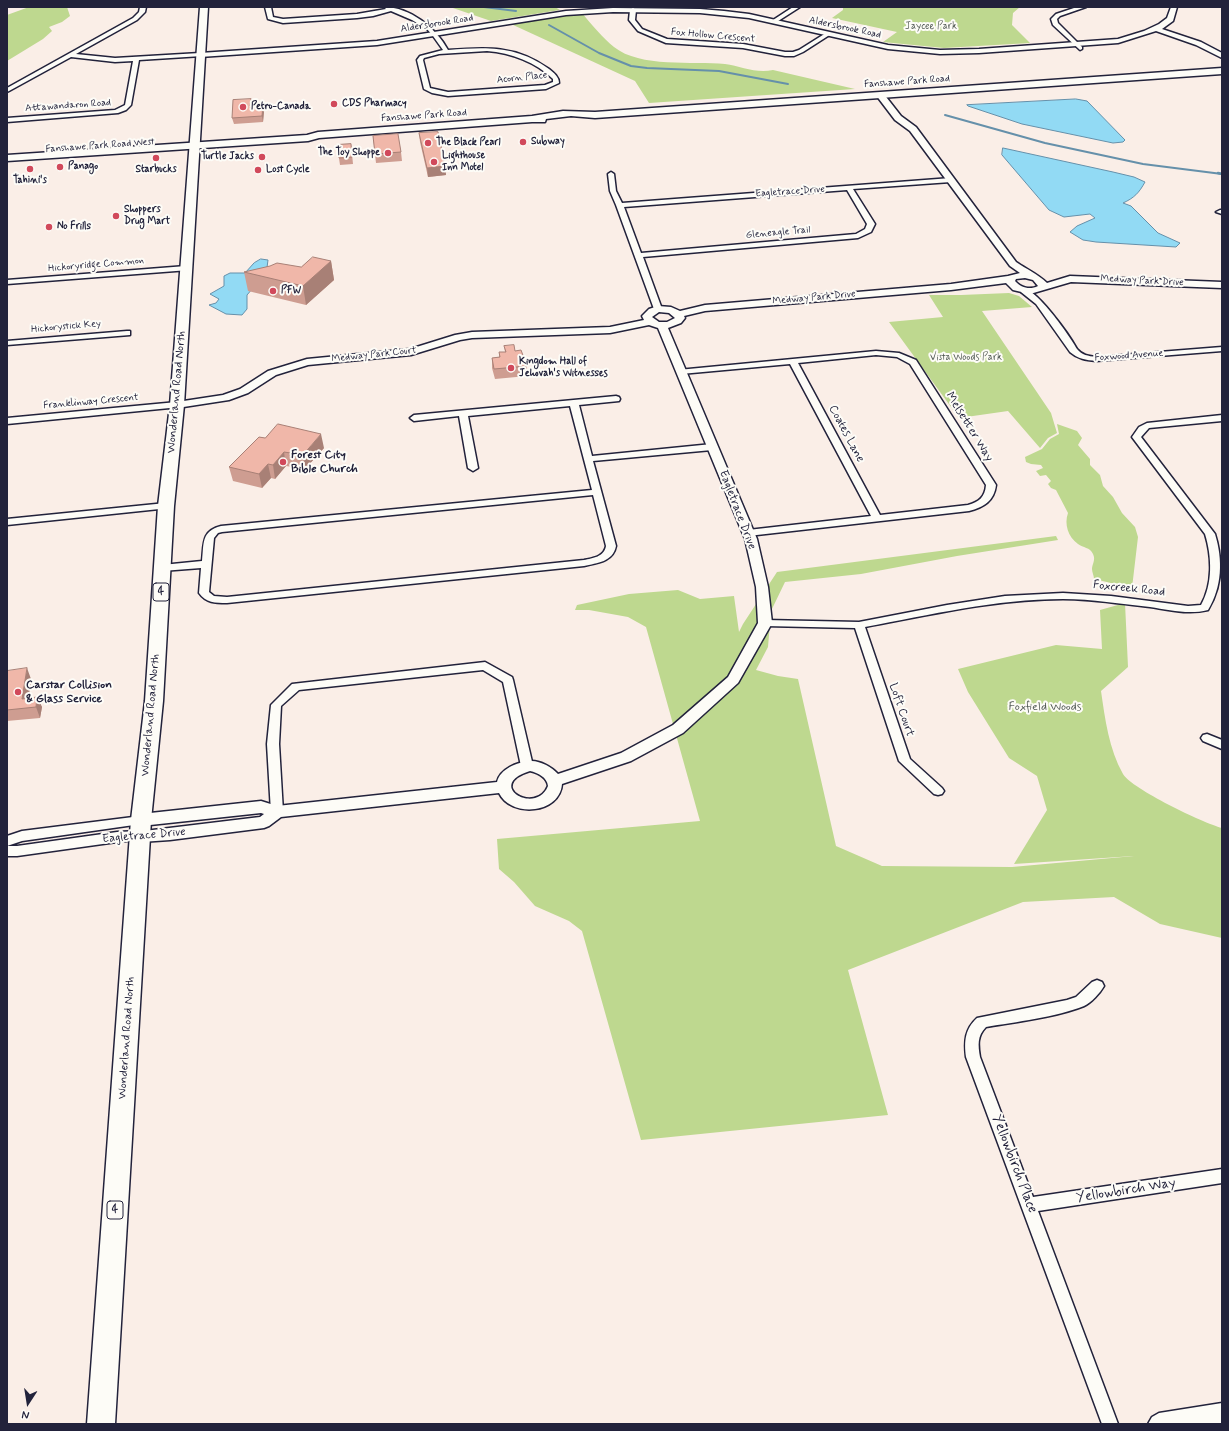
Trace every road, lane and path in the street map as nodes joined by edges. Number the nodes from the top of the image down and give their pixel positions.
1 (143, 7) edge
2 (204, 7) edge
3 (268, 7) edge
4 (797, 7) edge
5 (1083, 7) edge
6 (1174, 7) edge
7 (389, 8) edge
8 (633, 10) junction
9 (773, 22) junction
10 (1156, 29) junction
11 (828, 34) junction
12 (435, 35) junction
13 (1079, 46) junction
14 (446, 51) junction
15 (70, 55) junction
16 (200, 55) junction
17 (1222, 56) edge
18 (136, 58) junction
19 (1222, 71) edge
20 (7, 90) edge
21 (880, 95) junction
22 (905, 112) dead end
23 (7, 120) edge
24 (913, 129) junction
25 (194, 143) junction
26 (7, 153) edge
27 (7, 158) edge
28 (611, 174) dead end
29 (951, 180) junction
30 (849, 188) junction
31 (620, 205) junction
32 (638, 255) junction
33 (1013, 264) junction
34 (186, 268) junction
35 (1033, 277) junction
36 (1062, 281) junction
37 (7, 282) edge
38 (1016, 283) junction
39 (1222, 285) edge
40 (1041, 288) junction
41 (1039, 302) junction
42 (658, 309) junction
43 (679, 315) junction
44 (656, 324) junction
45 (127, 333) dead end
46 (7, 343) edge
47 (1222, 349) edge
48 (794, 361) junction
49 (681, 372) junction
50 (616, 400) dead end
51 (574, 404) junction
52 (177, 405) junction
53 (463, 413) junction
54 (414, 418) dead end
55 (1222, 418) edge
56 (7, 421) edge
57 (712, 447) junction
58 (589, 459) junction
59 (473, 468) dead end
60 (597, 492) junction
61 (166, 506) junction
62 (876, 519) junction
63 (7, 522) edge
64 (748, 533) junction
65 (206, 564) junction
66 (162, 568) junction
67 (765, 623) junction
68 (859, 625) junction
69 (1207, 738) dead end
70 (1222, 745) edge
71 (527, 766) junction
72 (554, 781) junction
73 (503, 788) junction
74 (938, 791) dead end
75 (277, 812) junction
76 (141, 828) junction
77 (7, 842) edge
78 (7, 851) edge
79 (1097, 986) dead end
80 (1222, 1176) edge
81 (1029, 1205) junction
82 (1222, 1413) edge
83 (101, 1424) edge
84 (1110, 1424) edge
85 (1158, 1424) edge

1 - 15 street
2 - 16 main road, Wonderland Road North / 4
3 - 7 street
4 - 9 street
5 - 13 street
6 - 10 street, Aldersbrook Road
7 - 12 street
8 - 9 street, Aldersbrook Road
8 - 11 street, Fox Hollow Crescent
8 - 12 street, Aldersbrook Road
9 - 11 street, Aldersbrook Road
10 - 13 street, Aldersbrook Road
10 - 17 street
11 - 13 street, Aldersbrook Road
12 - 14 street
12 - 16 street, Aldersbrook Road
14 - 14 street, Acorn Place
15 - 18 street, Aldersbrook Road
15 - 20 street
16 - 18 street, Aldersbrook Road
16 - 25 main road, Wonderland Road North / 4
18 - 23 street, Attawandaron Road
19 - 21 main road, Fanshawe Park Road
21 - 24 street
21 - 25 main road, Fanshawe Park Road
22 - 24 street
24 - 29 street
25 - 26 main road, Fanshawe Park Road West
25 - 27 main road, Fanshawe Park Road West
25 - 34 main road, Wonderland Road North / 4
28 - 31 street
29 - 30 street, Eagletrace Drive
29 - 33 street
30 - 31 street, Eagletrace Drive
30 - 32 street, Gleneagle Trail
31 - 32 street
32 - 42 street
33 - 35 street
33 - 38 street
34 - 37 street, Hickoryridge Common
34 - 52 main road, Wonderland Road North / 4
35 - 36 street, Medway Park Drive
35 - 38 street, Medway Park Drive
35 - 40 street
36 - 39 street, Medway Park Drive
36 - 40 street, Medway Park Drive
38 - 40 street, Medway Park Drive
38 - 41 street, Foxwood Avenue
38 - 43 street, Medway Park Drive
40 - 41 street
41 - 47 street, Foxwood Avenue
42 - 43 street
42 - 44 street
43 - 44 street, Medway Park Court
44 - 49 street, Eagletrace Drive
44 - 52 street, Medway Park Court
45 - 46 street, Hickorystick Key
48 - 49 street, Melsetter Way
48 - 62 street, Coates Lane
48 - 62 street, Melsetter Way
49 - 57 street, Eagletrace Drive
50 - 51 street
51 - 53 street
51 - 58 street
52 - 56 street, Franklinway Crescent
52 - 61 main road, Wonderland Road North / 4
53 - 54 street
53 - 59 street
55 - 68 street, Foxcreek Road
57 - 58 street
57 - 64 street, Eagletrace Drive
58 - 60 street
60 - 65 street
60 - 65 street
61 - 63 street
61 - 66 main road, Wonderland Road North / 4
62 - 64 street, Melsetter Way
64 - 67 street, Eagletrace Drive
65 - 66 street
66 - 76 main road, Wonderland Road North / 4
67 - 68 street, Foxcreek Road
67 - 72 street
68 - 74 street, Loft Court
69 - 70 street
71 - 72 street
71 - 73 street
71 - 75 street
72 - 73 street
73 - 75 street, Eagletrace Drive
75 - 76 street, Eagletrace Drive
76 - 77 street, Eagletrace Drive
76 - 78 street, Eagletrace Drive
76 - 83 main road, Wonderland Road North / 4
79 - 81 street, Yellowbirch Place
80 - 81 street, Yellowbirch Way
81 - 84 street, Yellowbirch Place
82 - 85 street

